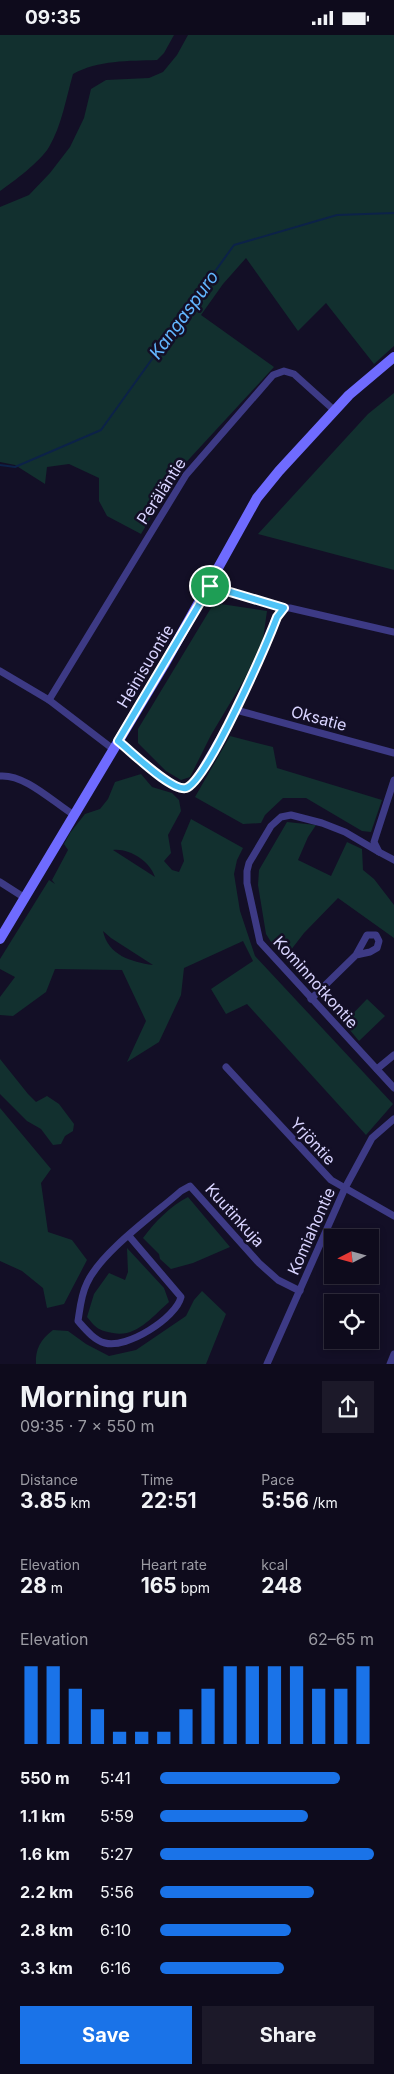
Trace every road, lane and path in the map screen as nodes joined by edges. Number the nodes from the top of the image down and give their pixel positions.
1 (394, 357) edge
2 (335, 411) junction
3 (210, 586) junction
4 (284, 608) junction
5 (394, 632) edge
6 (0, 671) edge
7 (49, 700) junction
8 (236, 710) junction
9 (116, 745) junction
10 (394, 753) edge
11 (0, 776) edge
12 (394, 780) edge
13 (74, 815) junction
14 (379, 851) junction
15 (394, 860) edge
16 (0, 881) edge
17 (25, 898) junction
18 (0, 939) edge
19 (356, 955) dead end
20 (311, 999) junction
21 (394, 1055) edge
22 (226, 1067) dead end
23 (377, 1069) junction
24 (394, 1088) edge
25 (394, 1119) edge
26 (345, 1188) junction
27 (394, 1216) edge
28 (129, 1236) junction
29 (300, 1291) junction
30 (394, 1354) edge
31 (267, 1364) edge
32 (390, 1364) edge

1 - 2 street, Heinisuontie
2 - 3 street, Heinisuontie
2 - 7 street, Peräläntie
3 - 4 street
3 - 9 street, Heinisuontie
4 - 5 street
4 - 8 street
6 - 7 street
7 - 9 street
8 - 9 street
8 - 10 street, Oksatie
9 - 13 street, Heinisuontie
11 - 13 street
12 - 14 street
13 - 17 street, Heinisuontie
14 - 15 street, Kominnotkontie
14 - 20 street, Kominnotkontie
16 - 17 street
17 - 18 street, Heinisuontie
19 - 20 street
20 - 23 street, Kominnotkontie
21 - 23 street
22 - 26 street, Yrjöntie
23 - 24 street, Kominnotkontie
25 - 26 street, Komiahontie
26 - 27 street, Yrjöntie
26 - 29 street, Komiahontie
28 - 28 street, Kuutinkuja
28 - 29 street, Kuutinkuja
29 - 31 street, Komiahontie
30 - 32 street

